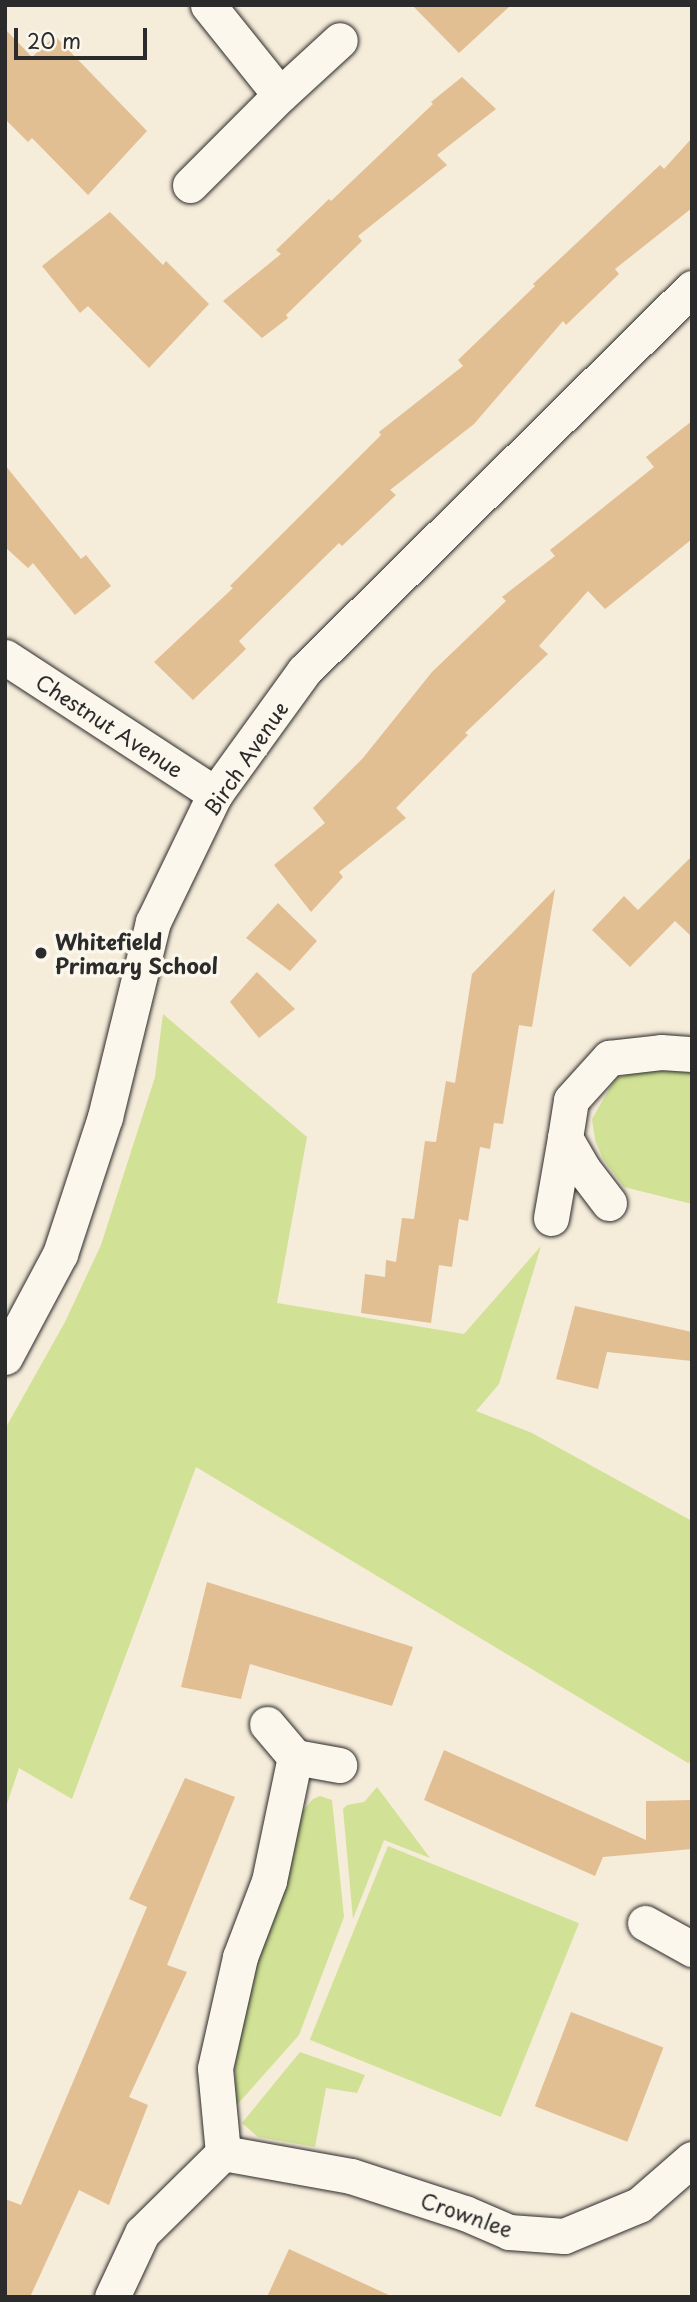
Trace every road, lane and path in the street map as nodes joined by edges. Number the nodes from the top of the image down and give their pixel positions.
1 (208, 5) edge
2 (340, 40) dead end
3 (280, 95) junction
4 (190, 184) dead end
5 (688, 299) edge
6 (5, 657) edge
7 (215, 794) junction
8 (692, 1054) edge
9 (565, 1138) junction
10 (609, 1203) dead end
11 (551, 1218) dead end
12 (5, 1357) edge
13 (267, 1724) dead end
14 (295, 1758) junction
15 (339, 1765) dead end
16 (645, 1923) dead end
17 (692, 1949) edge
18 (223, 2153) junction
19 (692, 2158) edge
20 (112, 2297) edge

1 - 3 street
2 - 3 street
3 - 4 street
5 - 7 street, Birch Avenue
6 - 7 street, Chestnut Avenue
7 - 12 street, Birch Avenue
8 - 9 street
9 - 10 street
9 - 11 street
13 - 14 street
14 - 15 street
14 - 18 street
16 - 17 street
18 - 19 street, Crownlee
18 - 20 street

